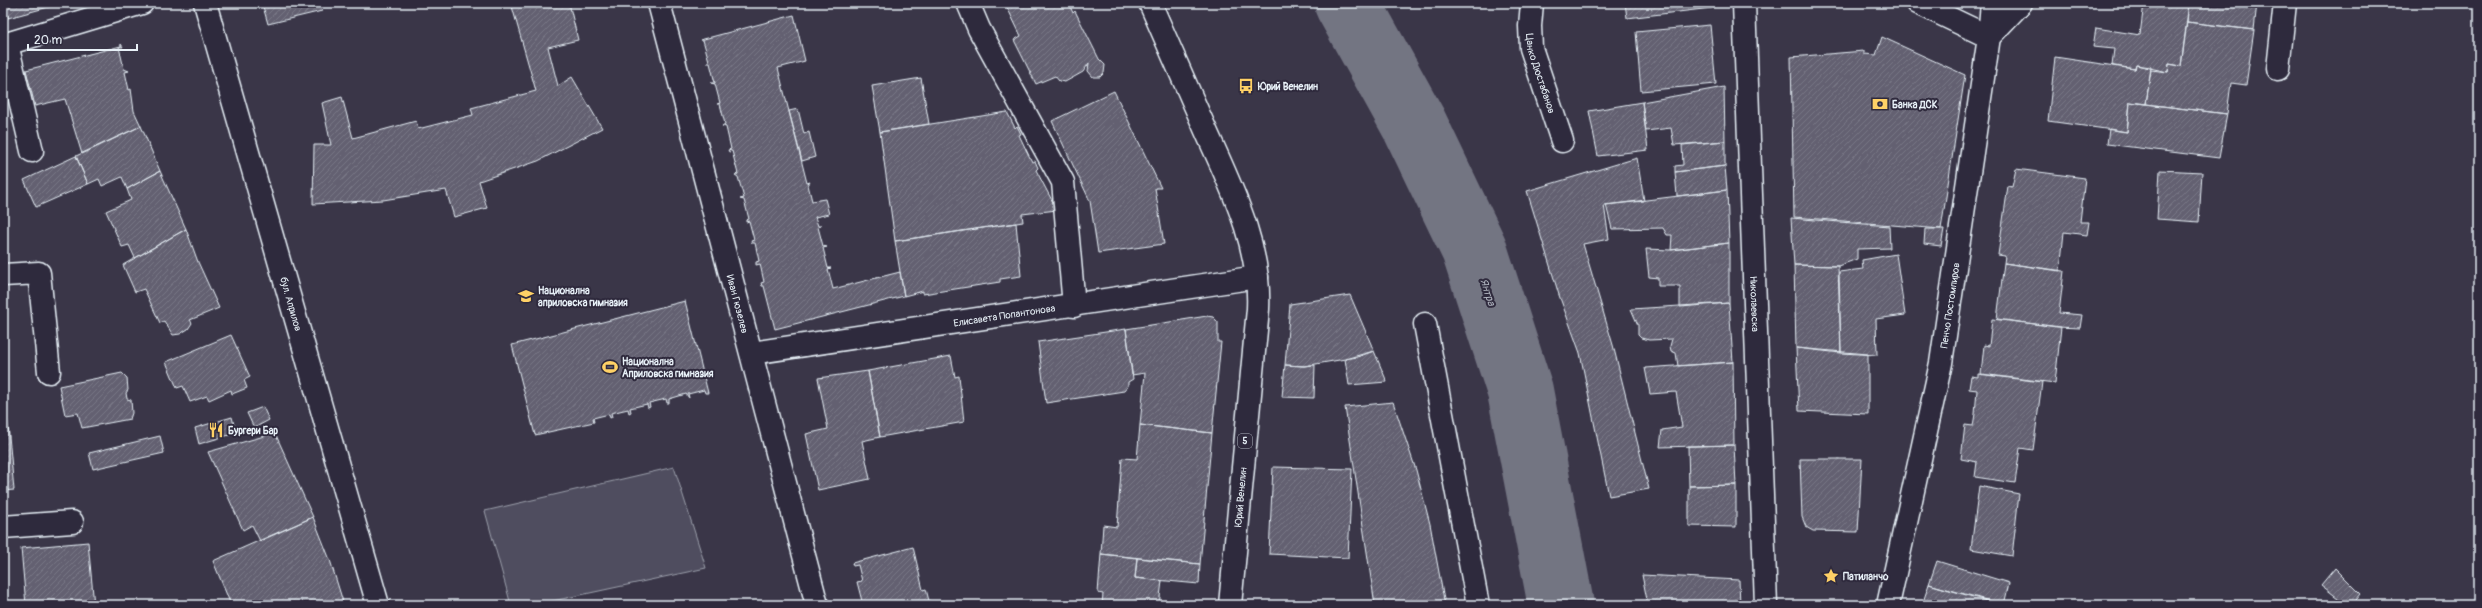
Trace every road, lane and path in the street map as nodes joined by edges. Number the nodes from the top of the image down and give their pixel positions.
1 (142, 3) edge
2 (205, 3) edge
3 (659, 3) edge
4 (968, 3) edge
5 (1150, 3) edge
6 (1532, 3) edge
7 (1744, 3) edge
8 (1918, 3) edge
9 (1992, 3) edge
10 (2021, 3) edge
11 (2286, 3) edge
12 (1990, 37) junction
13 (5, 44) edge
14 (2278, 69) dead end
15 (1562, 142) dead end
16 (32, 151) dead end
17 (3, 275) edge
18 (1257, 277) junction
19 (1074, 306) junction
20 (1425, 324) dead end
21 (752, 353) junction
22 (49, 372) dead end
23 (72, 522) dead end
24 (3, 527) edge
25 (378, 605) edge
26 (817, 605) edge
27 (1230, 605) edge
28 (1478, 605) edge
29 (1766, 605) edge
30 (1888, 605) edge

1 - 13 street
2 - 25 street, бул. Априлов
3 - 21 street, Иван Гюзелев
4 - 19 street
5 - 18 street, Юрий Венелин / 5
6 - 15 street, Цанко Дюстабанов
7 - 29 street, Николаевска
8 - 12 street
9 - 12 street, Пенчо Постомпиров
10 - 12 street
11 - 14 street
12 - 30 street, Пенчо Постомпиров
13 - 16 street
17 - 22 street
18 - 19 street, Елисавета Попантонова
18 - 27 street, Юрий Венелин / 5
19 - 21 street, Елисавета Попантонова
20 - 28 street
21 - 26 street, Иван Гюзелев
23 - 24 street

